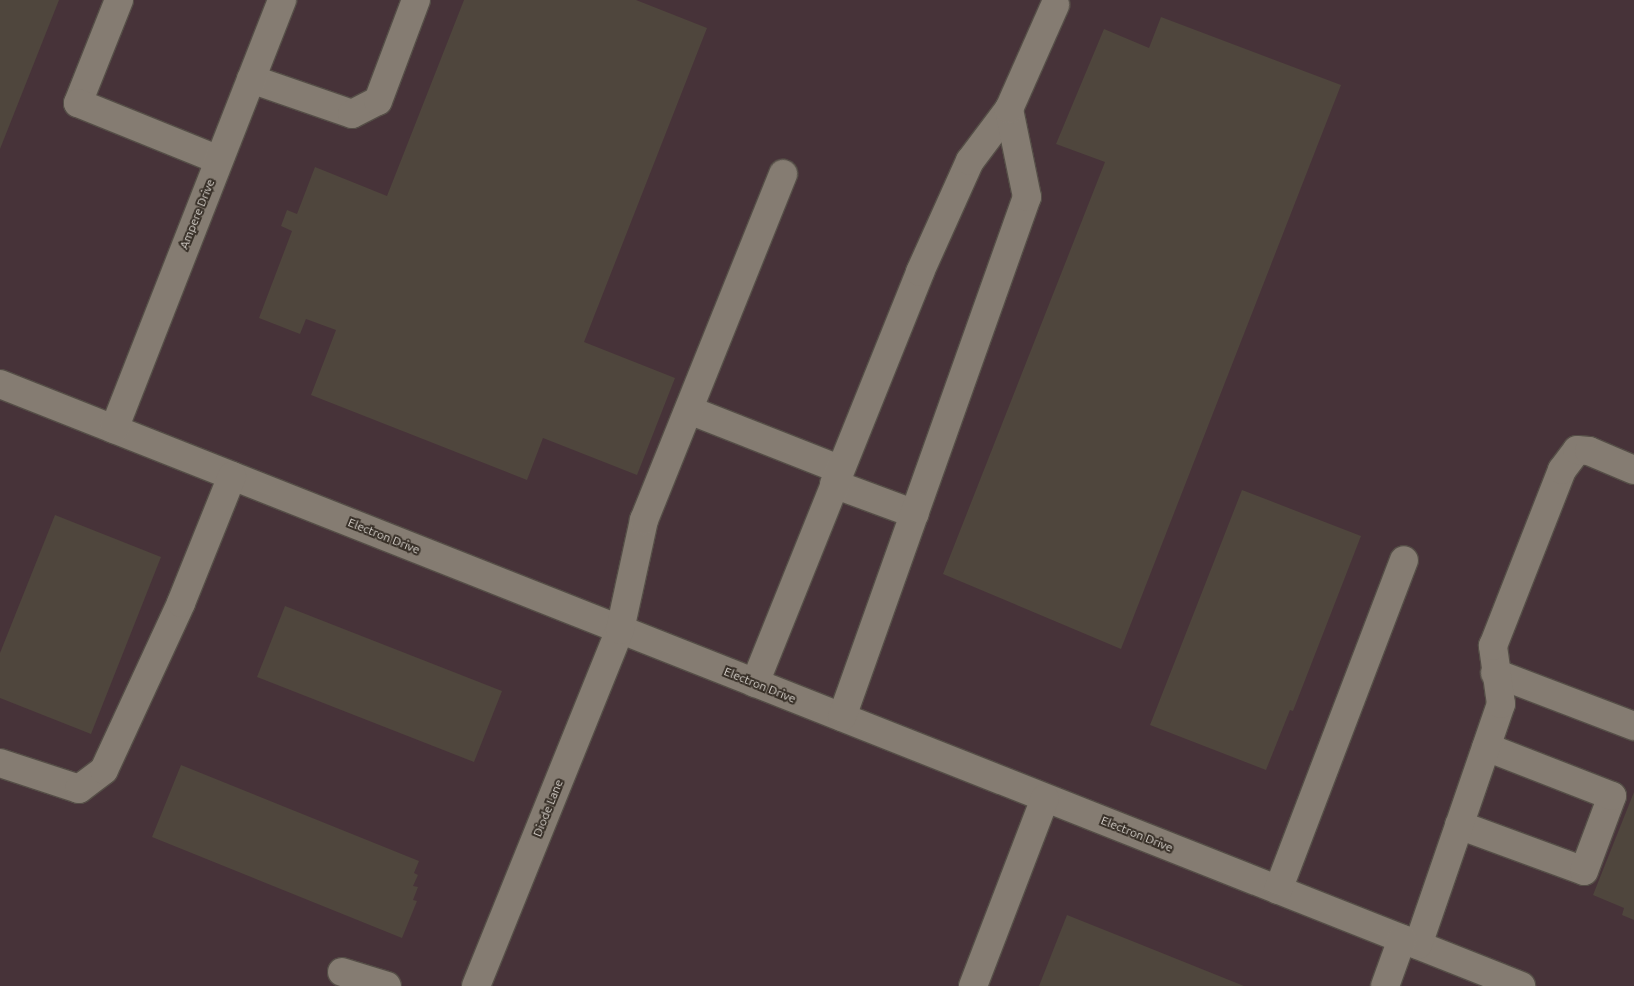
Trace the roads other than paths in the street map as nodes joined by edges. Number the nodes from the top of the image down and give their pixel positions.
1 (119, 0) edge
2 (282, 0) edge
3 (416, 0) edge
4 (1055, 5) dead end
5 (251, 80) junction
6 (1009, 109) junction
7 (219, 160) junction
8 (783, 174) dead end
9 (0, 384) edge
10 (689, 410) junction
11 (114, 429) junction
12 (1634, 470) edge
13 (232, 476) junction
14 (836, 477) junction
15 (915, 514) junction
16 (1404, 560) dead end
17 (620, 630) junction
18 (1495, 672) junction
19 (755, 683) junction
20 (842, 718) junction
21 (1634, 726) edge
22 (1486, 747) junction
23 (0, 763) edge
24 (1045, 798) junction
25 (1459, 825) junction
26 (1278, 890) junction
27 (1410, 942) junction
28 (342, 972) dead end
29 (387, 986) edge
30 (476, 986) edge
31 (973, 986) edge
32 (1385, 986) edge
33 (1521, 986) edge

1 - 7 street
2 - 5 street, Ampere Drive
3 - 5 street
4 - 6 street
5 - 7 street, Ampere Drive
6 - 14 street
6 - 15 street
7 - 11 street, Ampere Drive
8 - 10 street, Diode Lane
9 - 11 street, Electron Drive
10 - 14 street
10 - 17 street, Diode Lane
11 - 13 street, Electron Drive
12 - 18 street
13 - 17 street, Electron Drive
13 - 23 street
14 - 15 street
14 - 19 street
15 - 20 street
16 - 26 street
17 - 19 street, Electron Drive
17 - 30 street, Diode Lane
18 - 21 street
18 - 22 street
19 - 20 street, Electron Drive
20 - 24 street, Electron Drive
22 - 25 street
22 - 25 street
24 - 26 street, Electron Drive
24 - 31 street
25 - 27 street
26 - 27 street, Electron Drive
27 - 32 street
27 - 33 street, Electron Drive
28 - 29 street

